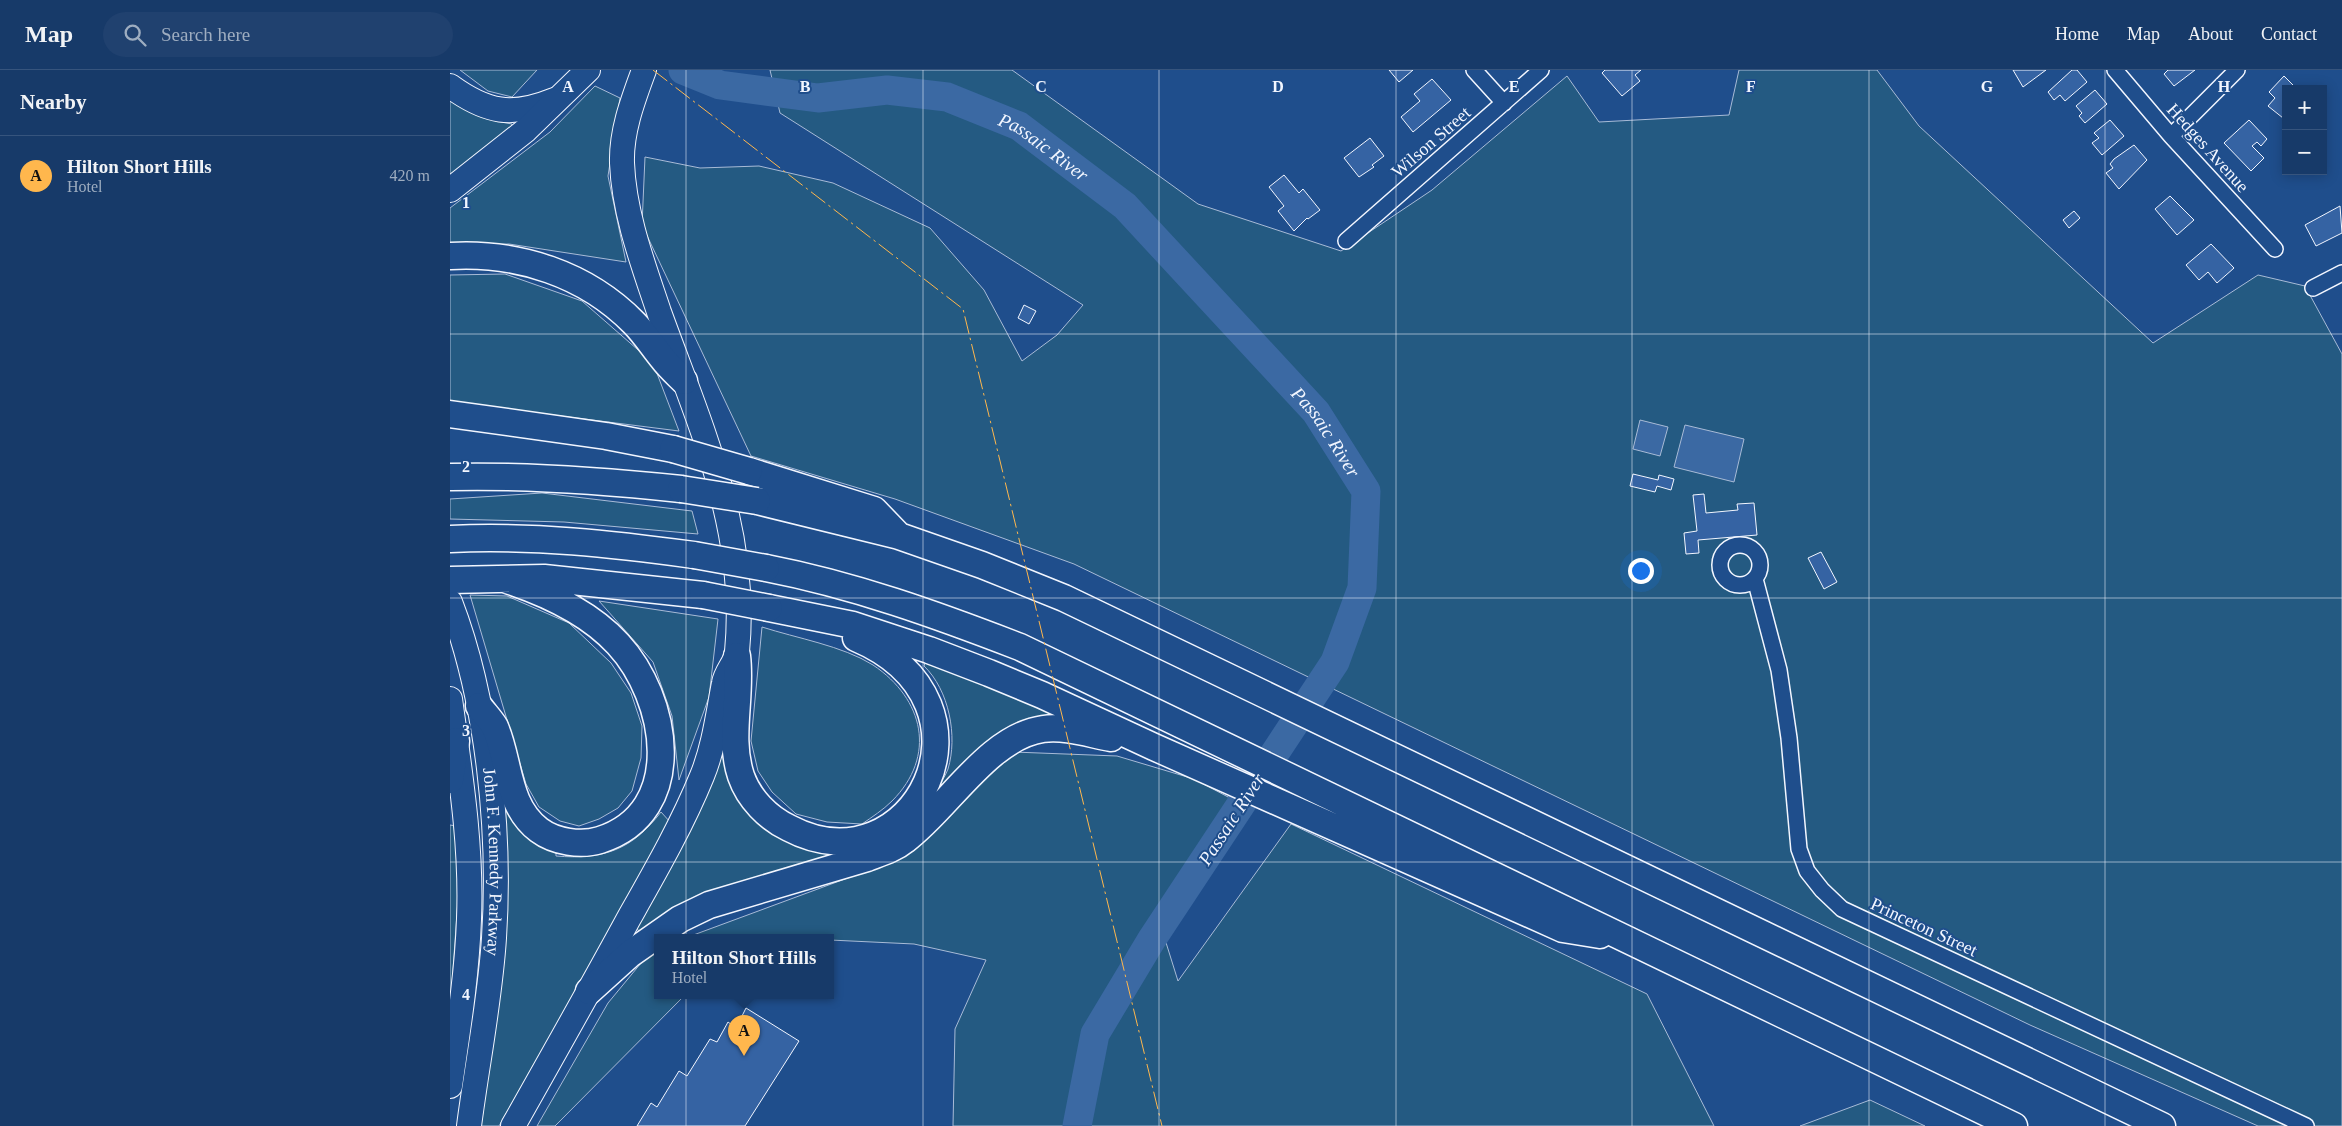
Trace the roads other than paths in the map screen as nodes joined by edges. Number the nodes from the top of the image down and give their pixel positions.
1 (644, 70) edge
2 (1474, 70) edge
3 (1541, 70) edge
4 (2115, 70) edge
5 (2237, 70) edge
6 (586, 73) edge
7 (450, 86) edge
8 (563, 96) junction
9 (1504, 103) junction
10 (2171, 136) junction
11 (450, 190) edge
12 (1346, 241) dead end
13 (2275, 249) dead end
14 (450, 256) edge
15 (2342, 273) edge
16 (2313, 288) dead end
17 (684, 381) junction
18 (450, 414) edge
19 (450, 477) edge
20 (899, 536) junction
21 (458, 539) edge
22 (495, 578) junction
23 (1756, 579) dead end
24 (450, 580) edge
25 (450, 602) edge
26 (809, 618) junction
27 (737, 656) junction
28 (450, 699) edge
29 (478, 706) junction
30 (456, 741) junction
31 (1154, 748) junction
32 (450, 780) edge
33 (657, 934) edge
34 (654, 936) edge
35 (1630, 940) junction
36 (589, 991) junction
37 (450, 1086) edge
38 (469, 1126) edge
39 (513, 1126) edge
40 (2014, 1126) edge
41 (2162, 1126) edge
42 (2306, 1126) edge

1 - 17 main road
2 - 9 street
3 - 9 street, Wilson Street
4 - 10 street, Hedges Avenue
5 - 10 street
6 - 8 main road
7 - 8 main road
8 - 11 main road
9 - 12 street, Wilson Street
10 - 13 street, Hedges Avenue
14 - 17 highway
15 - 16 street
17 - 27 main road
18 - 20 highway, bridge
19 - 20 highway, bridge
20 - 41 highway
21 - 35 highway, bridge
22 - 24 highway
22 - 26 highway, bridge
22 - 29 highway
23 - 42 street, Princeton Street
25 - 29 main road, John F. Kennedy Parkway
26 - 27 highway
26 - 31 highway
27 - 36 main road
28 - 30 main road, John F. Kennedy Parkway
29 - 38 main road, John F. Kennedy Parkway
30 - 32 highway
30 - 37 main road, John F. Kennedy Parkway
31 - 33 highway
31 - 35 highway
34 - 36 highway
35 - 40 highway
36 - 39 main road

